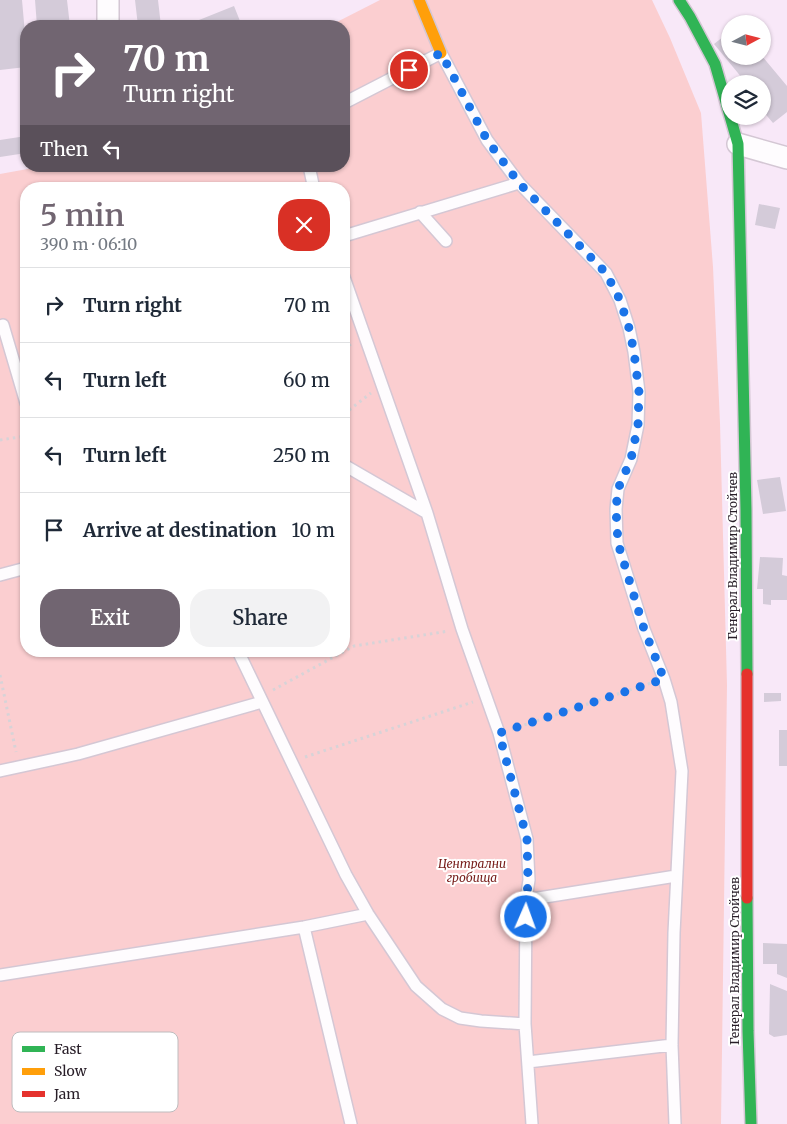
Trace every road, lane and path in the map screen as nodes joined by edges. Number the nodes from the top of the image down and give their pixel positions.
1 (108, 0) edge
2 (419, 0) edge
3 (678, 0) edge
4 (108, 20) edge
5 (441, 53) junction
6 (350, 100) edge
7 (738, 144) junction
8 (786, 159) edge
9 (519, 183) junction
10 (420, 212) junction
11 (350, 234) edge
12 (446, 241) dead end
13 (350, 295) edge
14 (3, 326) dead end
15 (20, 383) edge
16 (381, 386) junction
17 (350, 409) edge
18 (20, 437) edge
19 (0, 440) edge
20 (350, 468) edge
21 (427, 513) junction
22 (20, 570) edge
23 (0, 575) edge
24 (462, 629) junction
25 (350, 648) edge
26 (241, 657) edge
27 (335, 657) edge
28 (0, 675) edge
29 (664, 679) junction
30 (487, 697) junction
31 (261, 699) junction
32 (499, 733) junction
33 (291, 762) junction
34 (19, 766) junction
35 (0, 771) edge
36 (676, 876) junction
37 (526, 900) junction
38 (368, 914) junction
39 (304, 927) junction
40 (0, 975) edge
41 (525, 1024) junction
42 (672, 1045) junction
43 (528, 1062) junction
44 (351, 1124) edge
45 (532, 1124) edge
46 (676, 1124) edge
47 (750, 1124) edge

1 - 4 street
2 - 5 street
3 - 7 street, Генерал Владимир Стойчев
5 - 6 lane
5 - 9 lane
7 - 8 street
7 - 47 street, Генерал Владимир Стойчев
9 - 10 lane
9 - 29 lane
10 - 11 lane
10 - 12 lane
13 - 16 lane
14 - 15 lane
16 - 17 path
16 - 21 lane
18 - 19 path
20 - 21 lane
21 - 24 lane
22 - 23 lane
24 - 25 path
24 - 30 lane
26 - 31 lane
27 - 31 path
28 - 34 path
29 - 32 path
29 - 36 lane
30 - 32 lane
30 - 33 path
31 - 33 lane
31 - 34 lane
32 - 37 lane
33 - 38 lane
34 - 35 lane
36 - 37 lane
36 - 42 lane
37 - 41 lane
38 - 39 lane
38 - 41 lane
39 - 40 lane
39 - 44 lane
41 - 43 lane
42 - 43 lane
42 - 46 lane
43 - 45 lane

